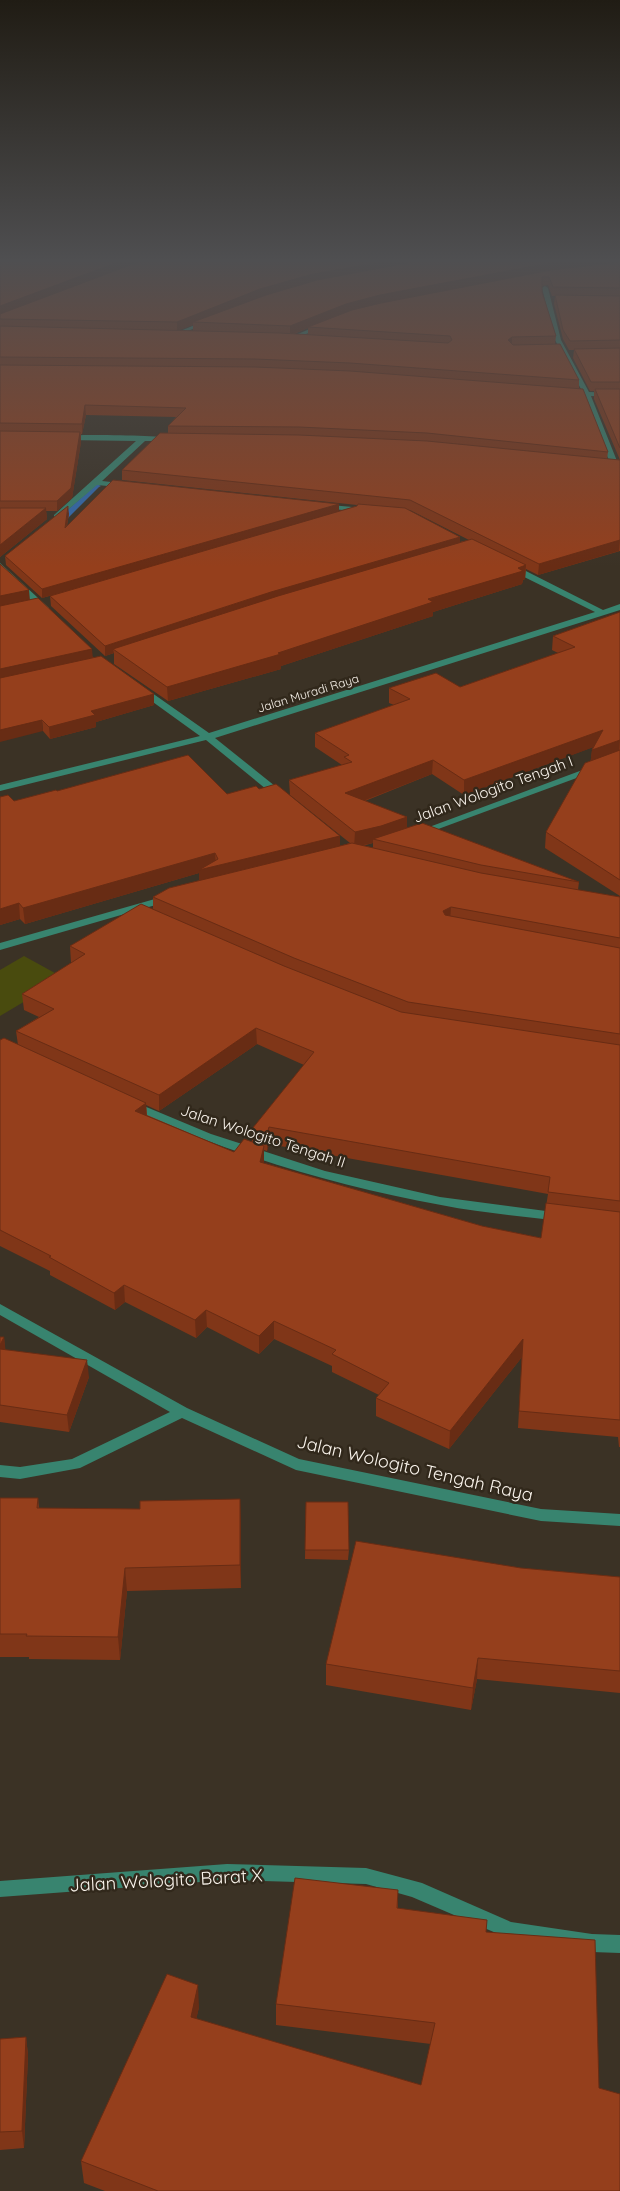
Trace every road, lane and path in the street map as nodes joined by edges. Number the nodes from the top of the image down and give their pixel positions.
1 (571, 363) edge
2 (558, 392) edge
3 (588, 395) junction
4 (620, 395) edge
5 (58, 438) edge
6 (144, 438) junction
7 (182, 439) edge
8 (605, 465) edge
9 (618, 466) edge
10 (94, 482) junction
11 (134, 486) edge
12 (311, 505) edge
13 (360, 510) junction
14 (376, 511) edge
15 (55, 517) edge
16 (333, 518) edge
17 (8, 557) edge
18 (499, 560) edge
19 (0, 565) edge
20 (620, 607) edge
21 (603, 613) junction
22 (53, 616) edge
23 (131, 683) edge
24 (208, 738) junction
25 (620, 759) edge
26 (0, 788) edge
27 (291, 804) edge
28 (404, 838) edge
29 (178, 896) edge
30 (129, 908) junction
31 (147, 916) edge
32 (0, 947) edge
33 (117, 1099) edge
34 (573, 1218) edge
35 (0, 1309) edge
36 (182, 1412) junction
37 (0, 1471) edge
38 (620, 1520) edge
39 (0, 1889) edge
40 (620, 1944) edge

1 - 3 street
2 - 3 street
3 - 4 street
3 - 9 street
5 - 6 street
6 - 7 street
6 - 10 street
8 - 9 street
10 - 11 street
10 - 15 street
12 - 13 street
13 - 14 street
13 - 16 street
17 - 19 street
18 - 21 street
19 - 22 street
20 - 21 street, Jalan Muradi Raya
21 - 24 street, Jalan Muradi Raya
23 - 24 street
24 - 26 street, Jalan Muradi Raya
24 - 27 street
25 - 28 street, Jalan Wologito Tengah I
29 - 30 street
30 - 31 street
30 - 32 street
33 - 34 street, Jalan Wologito Tengah II
35 - 36 street, Jalan Wologito Tengah Raya
36 - 37 street
36 - 38 street, Jalan Wologito Tengah Raya
39 - 40 street, Jalan Wologito Barat X

